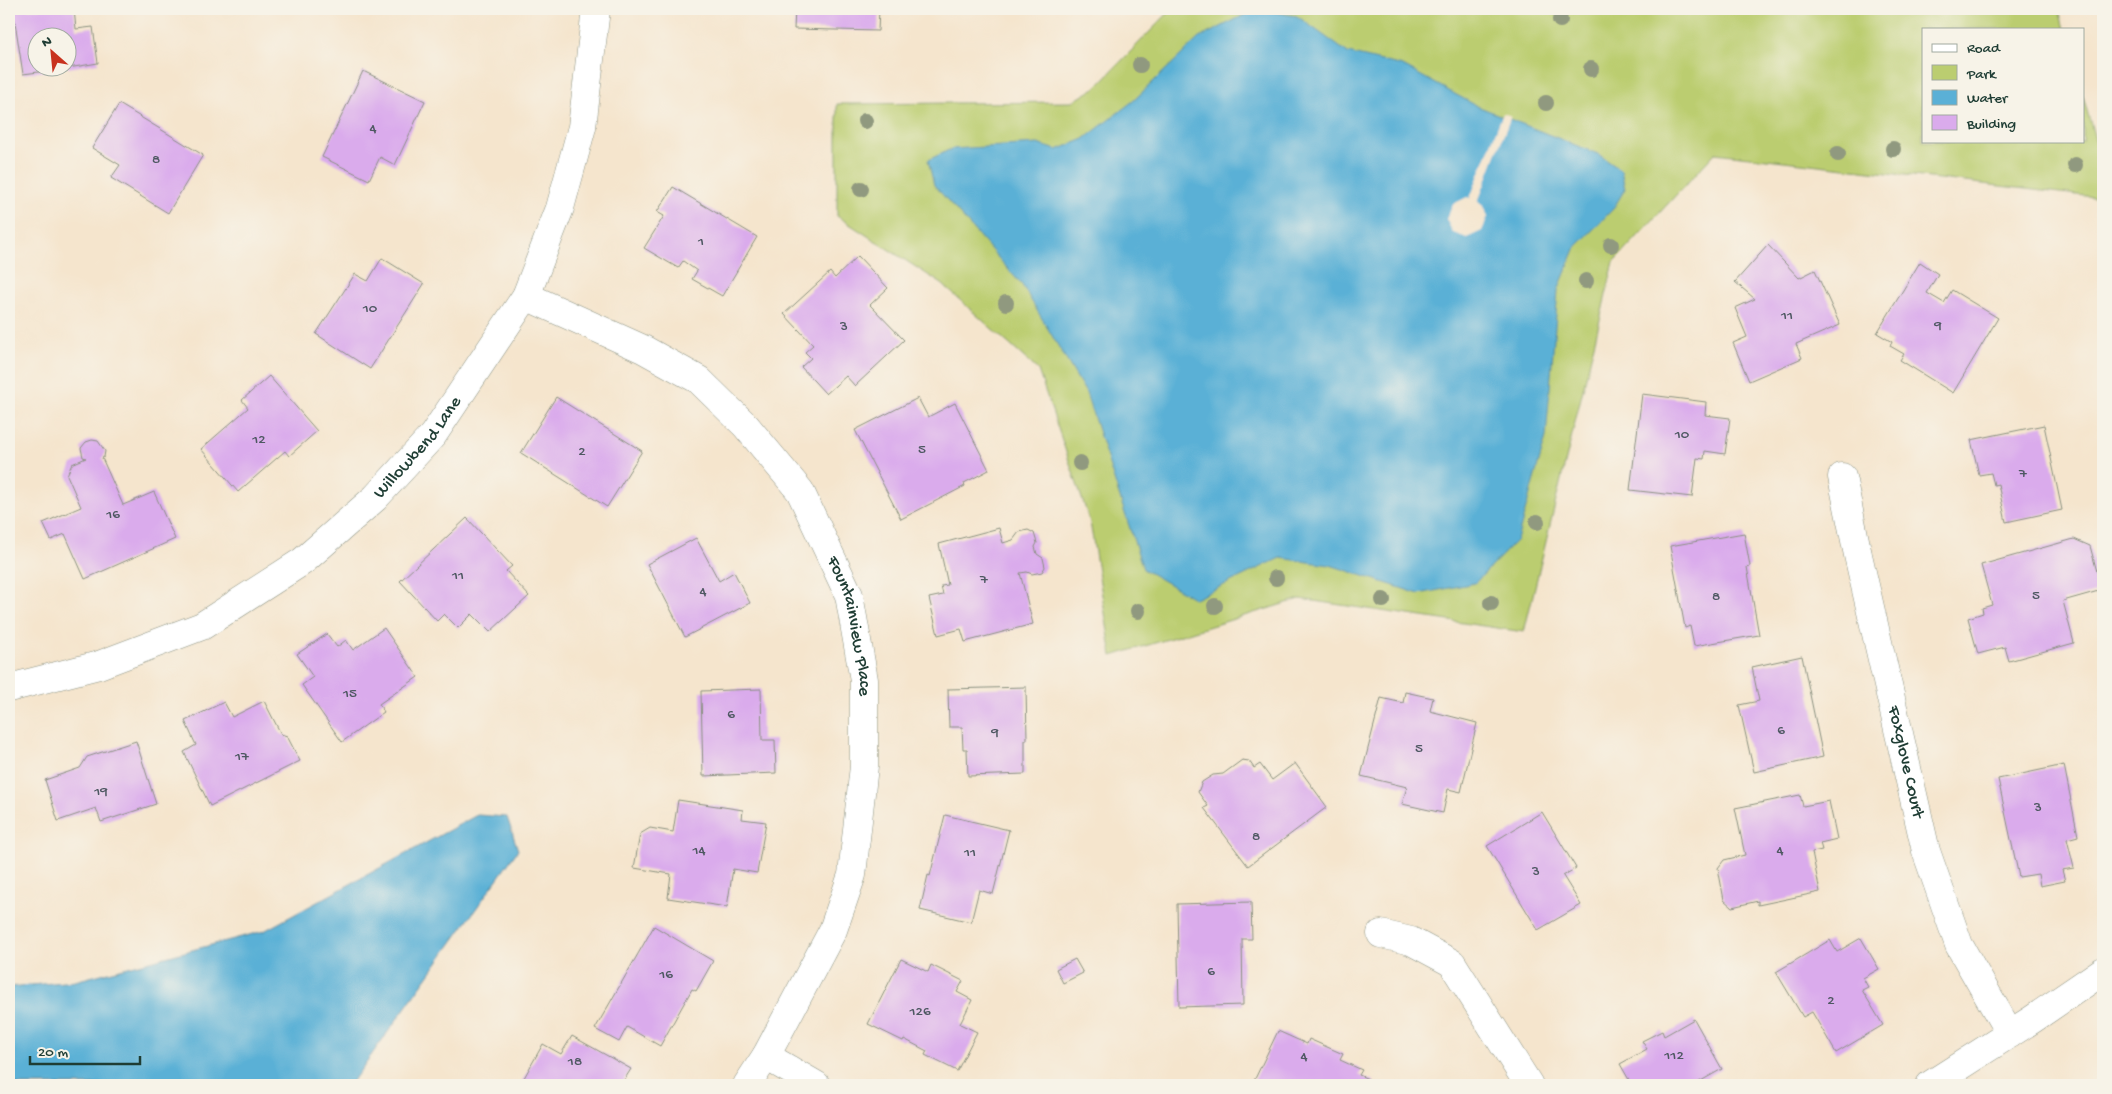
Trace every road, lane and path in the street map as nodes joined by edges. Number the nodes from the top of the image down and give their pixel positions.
1 (596, 9) edge
2 (526, 296) junction
3 (1842, 476) dead end
4 (9, 688) edge
5 (1381, 934) dead end
6 (2103, 971) edge
7 (2010, 1034) junction
8 (766, 1056) junction
9 (747, 1085) edge
10 (816, 1085) edge
11 (1529, 1085) edge
12 (1930, 1085) edge

1 - 2 street, Willowbend Lane
2 - 4 street, Willowbend Lane
2 - 8 street, Fountainview Place
3 - 7 street, Foxglove Court
5 - 11 street
6 - 7 street
7 - 12 street
8 - 9 street, Fountainview Place
8 - 10 street

